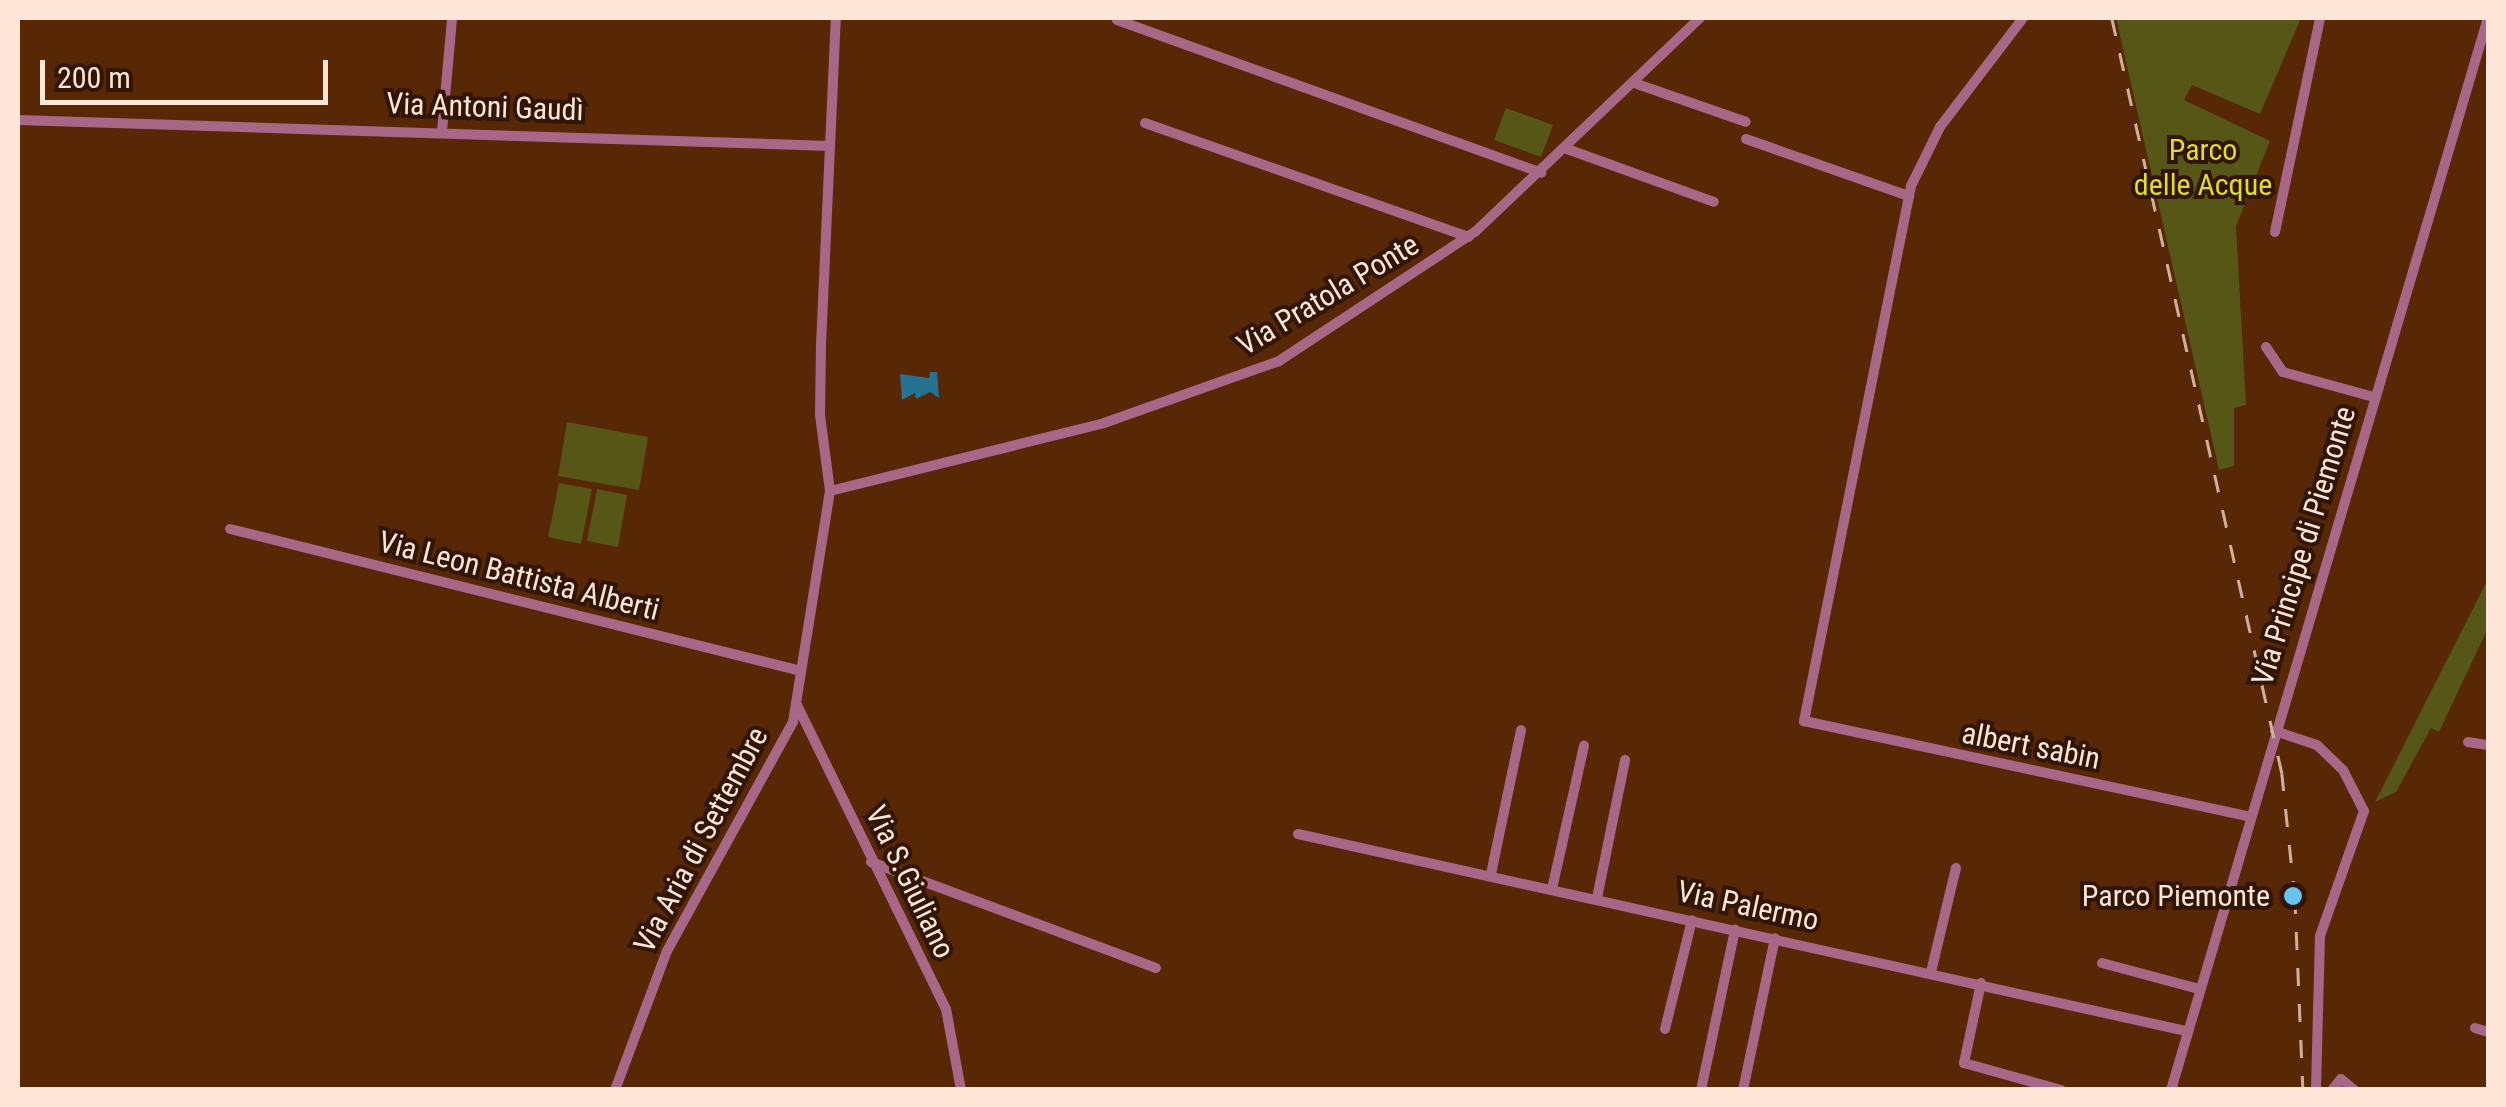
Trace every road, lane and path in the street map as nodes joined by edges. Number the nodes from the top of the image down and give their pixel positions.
1 (452, 18) edge
2 (836, 18) edge
3 (1700, 18) edge
4 (2023, 18) edge
5 (2320, 18) edge
6 (2488, 18) edge
7 (1117, 20) dead end
8 (1637, 84) junction
9 (18, 120) edge
10 (1746, 122) dead end
11 (1145, 123) dead end
12 (442, 131) junction
13 (1746, 139) dead end
14 (830, 146) junction
15 (1567, 149) junction
16 (1540, 173) junction
17 (1909, 196) junction
18 (1714, 202) dead end
19 (2275, 232) dead end
20 (1468, 237) junction
21 (2266, 347) dead end
22 (2374, 398) junction
23 (830, 491) junction
24 (230, 529) dead end
25 (797, 670) junction
26 (796, 702) junction
27 (1521, 730) dead end
28 (2275, 731) junction
29 (2468, 742) dead end
30 (2488, 745) edge
31 (1584, 746) dead end
32 (1625, 760) dead end
33 (2250, 817) junction
34 (1298, 834) dead end
35 (871, 862) junction
36 (1956, 868) dead end
37 (1491, 874) junction
38 (1552, 889) junction
39 (1598, 898) junction
40 (1692, 920) junction
41 (1736, 930) junction
42 (1775, 938) junction
43 (2102, 962) dead end
44 (1156, 968) dead end
45 (1931, 972) junction
46 (1982, 983) junction
47 (2198, 989) junction
48 (2475, 1028) dead end
49 (1665, 1029) dead end
50 (2186, 1031) junction
51 (2488, 1032) edge
52 (2316, 1086) edge
53 (2332, 1087) edge
54 (614, 1090) edge
55 (962, 1090) edge
56 (1701, 1090) edge
57 (1742, 1090) edge
58 (2061, 1090) edge
59 (2171, 1090) edge
60 (2354, 1090) edge

1 - 12 street
2 - 14 street, Via Aria di Settembre
3 - 8 street, Via Pratola Ponte
4 - 17 street
5 - 19 street
6 - 22 street, Via Principe di Piemonte
7 - 16 street
8 - 10 street
8 - 15 street, Via Pratola Ponte
9 - 12 street, Via Antoni Gaudì
11 - 20 street
12 - 14 street, Via Antoni Gaudì
13 - 17 street
14 - 23 street, Via Aria di Settembre
15 - 16 street, Via Pratola Ponte
15 - 18 street
16 - 20 street, Via Pratola Ponte
17 - 33 street, albert sabin
20 - 23 street, Via Pratola Ponte
21 - 22 street
22 - 28 street, Via Principe di Piemonte
23 - 25 street, Via Aria di Settembre
24 - 25 street, Via Leon Battista Alberti
25 - 26 street, Via Aria di Settembre
26 - 35 street, Via S.Giuliano
26 - 54 street, Via Aria di Settembre
27 - 37 street
28 - 33 street, Via Principe di Piemonte
28 - 52 street
29 - 30 street
31 - 38 street
32 - 39 street
33 - 47 street, Via Principe di Piemonte
34 - 37 street, Via Palermo
35 - 44 street
35 - 55 street, Via S.Giuliano
36 - 45 street
37 - 38 street, Via Palermo
38 - 39 street, Via Palermo
39 - 40 street, Via Palermo
40 - 41 street, Via Palermo
40 - 49 street
41 - 42 street, Via Palermo
41 - 56 street
42 - 45 street, Via Palermo
42 - 57 street
43 - 47 street
45 - 46 street, Via Palermo
46 - 50 street, Via Palermo
46 - 58 street
47 - 50 street, Via Principe di Piemonte
48 - 51 street
50 - 59 street, Via Principe di Piemonte
52 - 53 street
53 - 60 street

